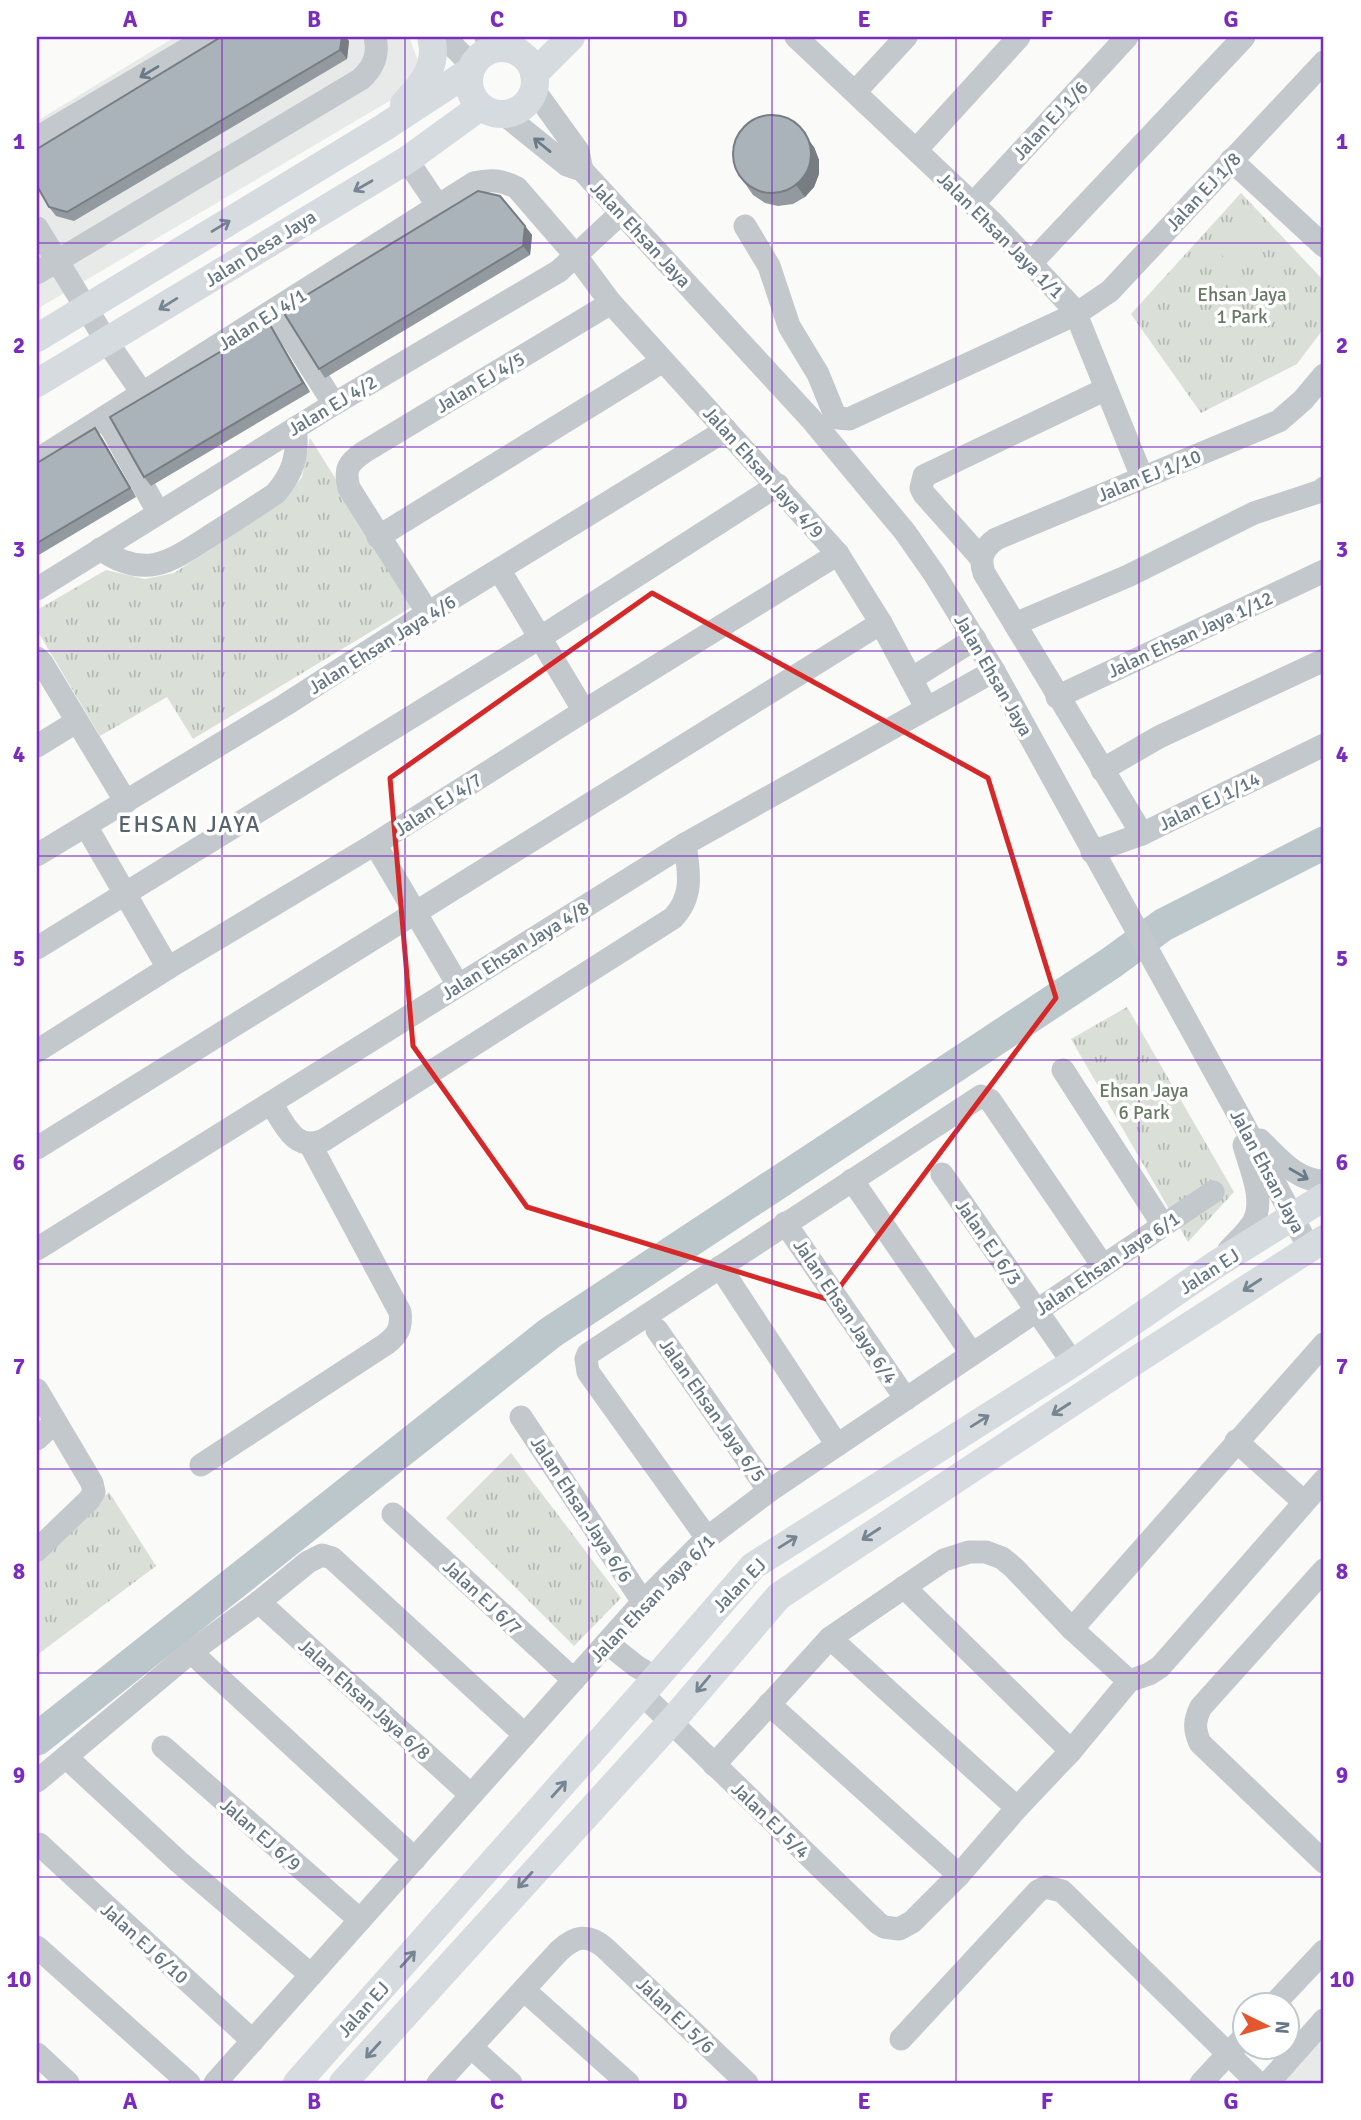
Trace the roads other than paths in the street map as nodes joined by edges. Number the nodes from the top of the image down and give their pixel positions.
1 (208, 37) edge
2 (375, 37) edge
3 (431, 37) edge
4 (444, 37) edge
5 (571, 37) edge
6 (796, 37) edge
7 (906, 37) edge
8 (1019, 37) edge
9 (1127, 37) edge
10 (1244, 37) edge
11 (503, 42) edge
12 (1324, 62) edge
13 (471, 68) junction
14 (534, 82) junction
15 (855, 92) junction
16 (493, 111) junction
17 (383, 128) junction
18 (37, 138) edge
19 (916, 150) junction
20 (407, 160) junction
21 (1231, 160) junction
22 (313, 170) junction
23 (582, 170) junction
24 (488, 180) joint
25 (973, 204) junction
26 (330, 205) junction
27 (438, 206) junction
28 (620, 214) junction
29 (745, 226) dead end
30 (37, 228) edge
31 (1321, 237) edge
32 (576, 256) junction
33 (57, 261) junction
34 (1031, 263) junction
35 (37, 273) edge
36 (611, 303) junction
37 (86, 308) junction
38 (275, 311) junction
39 (1076, 314) junction
40 (37, 338) edge
41 (107, 342) junction
42 (663, 361) junction
43 (1324, 375) edge
44 (37, 383) edge
45 (1106, 388) junction
46 (143, 394) junction
47 (334, 404) junction
48 (105, 417) junction
49 (295, 428) junction
50 (726, 430) junction
51 (37, 460) edge
52 (1142, 477) junction
53 (778, 485) junction
54 (1324, 488) edge
55 (159, 512) junction
56 (378, 537) junction
57 (100, 549) junction
58 (838, 554) junction
59 (982, 566) junction
60 (500, 570) junction
61 (1324, 571) edge
62 (37, 589) edge
63 (428, 613) junction
64 (881, 623) junction
65 (1015, 624) junction
66 (541, 637) junction
67 (975, 639) junction
68 (37, 658) edge
69 (1324, 660) edge
70 (995, 671) junction
71 (911, 678) junction
72 (1057, 696) junction
73 (926, 707) junction
74 (584, 711) junction
75 (76, 722) junction
76 (1324, 745) edge
77 (37, 746) edge
78 (1102, 770) junction
79 (126, 802) junction
80 (86, 826) junction
81 (1142, 834) junction
82 (375, 844) junction
83 (685, 844) junction
84 (1092, 852) junction
85 (37, 855) edge
86 (123, 894) junction
87 (415, 912) junction
88 (37, 948) edge
89 (168, 968) junction
90 (458, 985) junction
91 (37, 1051) edge
92 (1063, 1070) dead end
93 (271, 1103) junction
94 (1238, 1113) junction
95 (310, 1144) junction
96 (37, 1148) edge
97 (942, 1174) dead end
98 (852, 1180) junction
99 (1324, 1181) edge
100 (1213, 1192) dead end
101 (1324, 1197) edge
102 (1293, 1218) junction
103 (785, 1223) junction
104 (1163, 1225) junction
105 (1317, 1243) edge
106 (40, 1247) edge
107 (1215, 1265) junction
108 (720, 1266) junction
109 (1103, 1266) junction
110 (1037, 1311) junction
111 (657, 1330) dead end
112 (1324, 1343) edge
113 (972, 1354) junction
114 (1073, 1363) junction
115 (37, 1390) edge
116 (906, 1399) junction
117 (521, 1417) dead end
118 (55, 1422) junction
119 (37, 1439) edge
120 (1236, 1441) junction
121 (837, 1445) junction
122 (201, 1465) dead end
123 (1324, 1480) edge
124 (769, 1491) junction
125 (1304, 1502) junction
126 (393, 1514) dead end
127 (707, 1538) junction
128 (37, 1550) edge
129 (1324, 1570) edge
130 (904, 1587) junction
131 (259, 1602) junction
132 (643, 1602) junction
133 (1072, 1629) junction
134 (830, 1638) junction
135 (607, 1643) junction
136 (191, 1652) junction
137 (574, 1680) junction
138 (1129, 1681) junction
139 (649, 1686) junction
140 (769, 1704) junction
141 (671, 1722) junction
142 (525, 1735) junction
143 (163, 1747) dead end
144 (1071, 1751) junction
145 (66, 1758) junction
146 (714, 1765) junction
147 (37, 1781) edge
148 (471, 1796) junction
149 (1017, 1808) junction
150 (39, 1844) dead end
151 (415, 1858) junction
152 (1324, 1862) edge
153 (959, 1875) junction
154 (360, 1920) junction
155 (37, 1947) edge
156 (1324, 1951) edge
157 (311, 1975) junction
158 (524, 1990) junction
159 (1287, 1990) edge
160 (1324, 2020) edge
161 (901, 2039) dead end
162 (253, 2040) junction
163 (471, 2047) junction
164 (1232, 2049) edge
165 (37, 2054) edge
166 (1227, 2054) junction
167 (68, 2083) edge
168 (189, 2083) edge
169 (215, 2083) edge
170 (298, 2083) edge
171 (343, 2083) edge
172 (438, 2083) edge
173 (511, 2083) edge
174 (628, 2083) edge
175 (747, 2083) edge
176 (1201, 2083) edge
177 (1258, 2083) edge
178 (1268, 2083) edge

1 -> 18 street
2 - 33 street
3 - 17 main road
4 - 13 street
5 - 14 main road
6 - 15 street, Jalan Ehsan Jaya 1/1
7 - 15 street
8 - 19 street
9 - 25 street, Jalan EJ 1/6
10 - 34 street
11 - 13 main road
11 - 14 main road
12 - 21 street, Jalan EJ 1/8
13 - 16 main road
13 - 17 main road, Jalan Desa Jaya
14 - 16 main road
14 - 23 street, Jalan Ehsan Jaya
15 - 19 street, Jalan Ehsan Jaya 1/1
16 - 20 main road, Jalan Desa Jaya
23 -> 16 street, Jalan Ehsan Jaya
17 - 22 main road, Jalan Desa Jaya
19 - 25 street, Jalan Ehsan Jaya 1/1
20 -> 26 main road, Jalan Desa Jaya
20 - 27 street
21 - 31 street
21 - 39 street, Jalan EJ 1/8
22 - 26 main road
37 -> 22 main road, Jalan Desa Jaya
23 - 28 street, Jalan Ehsan Jaya
24 - 27 street, Jalan EJ 4/1
24 - 32 street, Jalan Ehsan Jaya 4/9
25 - 34 street, Jalan Ehsan Jaya 1/1
26 -> 41 main road, Jalan Desa Jaya
27 - 38 street, Jalan EJ 4/1
28 - 32 street, Jalan EJ 4/2
28 - 67 street, Jalan Ehsan Jaya
29 - 39 street, Jalan EJ 1/8
30 - 33 street
32 - 36 street, Jalan Ehsan Jaya 4/9
32 - 47 street, Jalan EJ 4/2
33 - 35 street
33 - 37 street
34 - 39 street, Jalan Ehsan Jaya 1/1
36 - 42 street, Jalan Ehsan Jaya 4/9
36 - 56 street, Jalan EJ 4/5
37 - 40 main road, Jalan Desa Jaya
37 - 41 street
38 - 46 street, Jalan EJ 4/1
38 - 47 street
39 - 45 street, Jalan Ehsan Jaya 1/1
41 - 44 main road, Jalan Desa Jaya
41 - 46 street
42 - 50 street, Jalan Ehsan Jaya 4/9
42 - 56 street
43 - 52 street, Jalan EJ 1/10
45 - 52 street, Jalan Ehsan Jaya 1/1
45 - 59 street
46 - 48 street, Jalan EJ 4/1
47 - 49 street, Jalan EJ 4/2
48 - 51 street, Jalan EJ 4/1
48 - 55 street
49 - 55 street, Jalan EJ 4/2
49 - 57 street
50 - 53 street, Jalan Ehsan Jaya 4/9
50 - 60 street, Jalan Ehsan Jaya 4/6
52 - 59 street, Jalan EJ 1/10
53 - 58 street, Jalan Ehsan Jaya 4/9
53 - 66 street
54 - 65 street
55 - 57 street, Jalan EJ 4/2
56 - 63 street
57 - 62 street, Jalan EJ 4/2
58 - 64 street, Jalan Ehsan Jaya 4/9
58 - 74 street, Jalan EJ 4/7
59 - 65 street
60 - 63 street, Jalan Ehsan Jaya 4/6
60 - 66 street
61 - 72 street, Jalan Ehsan Jaya 1/12
63 - 79 street, Jalan Ehsan Jaya 4/6
64 - 71 street, Jalan Ehsan Jaya 4/9
64 - 87 street
65 - 72 street
66 - 74 street
66 - 86 street
67 - 70 street, Jalan Ehsan Jaya
67 - 71 street
68 - 75 street
69 - 78 street
70 - 73 street, Jalan Ehsan Jaya 4/8
70 - 84 street, Jalan Ehsan Jaya
71 - 73 street, Jalan Ehsan Jaya 4/9
72 - 78 street
73 - 83 street, Jalan Ehsan Jaya 4/8
74 - 82 street, Jalan EJ 4/7
75 - 77 street
75 - 79 street
76 - 81 street, Jalan EJ 1/14
78 - 81 street
79 - 80 street, Jalan Ehsan Jaya 4/6
80 - 85 street, Jalan Ehsan Jaya 4/6
80 - 86 street
81 - 84 street, Jalan EJ 1/14
82 - 87 street
82 - 89 street, Jalan EJ 4/7
83 - 90 street, Jalan Ehsan Jaya 4/8
83 - 95 street
84 - 94 street, Jalan Ehsan Jaya
86 - 88 street
86 - 89 street
87 - 90 street
87 - 96 street
89 - 91 street, Jalan EJ 4/7
90 - 93 street, Jalan Ehsan Jaya 4/8
92 - 104 street
93 - 95 street
93 - 106 street, Jalan Ehsan Jaya 4/8
94 -> 99 street
94 - 102 street, Jalan Ehsan Jaya
94 - 107 street
95 - 122 street
97 - 110 street, Jalan EJ 6/3
98 - 103 street
98 - 109 street
98 - 113 street
100 - 104 street, Jalan Ehsan Jaya 6/1
101 - 102 main road, Jalan EJ
102 - 105 street, Jalan Ehsan Jaya
102 - 107 main road, Jalan EJ
103 - 108 street
103 - 116 street, Jalan Ehsan Jaya 6/4
104 - 109 street, Jalan Ehsan Jaya 6/1
105 -> 141 main road, Jalan EJ
107 - 114 main road, Jalan EJ
108 - 121 street
108 - 127 street
109 - 110 street, Jalan Ehsan Jaya 6/1
110 - 113 street, Jalan Ehsan Jaya 6/1
110 - 114 street, Jalan EJ 6/3
111 - 124 street, Jalan Ehsan Jaya 6/5
112 - 120 street
113 - 116 street, Jalan Ehsan Jaya 6/1
139 -> 114 main road, Jalan EJ
115 - 118 street
116 - 121 street, Jalan Ehsan Jaya 6/1
117 - 132 street, Jalan Ehsan Jaya 6/6
118 - 119 street
118 - 128 street
120 - 125 street
120 - 133 street
121 - 124 street, Jalan Ehsan Jaya 6/1
123 - 125 street
124 - 127 street, Jalan Ehsan Jaya 6/1
125 - 138 street
126 - 137 street, Jalan EJ 6/7
127 - 132 street, Jalan Ehsan Jaya 6/1
129 - 152 street
130 - 133 street
130 - 134 street
130 - 144 street
131 - 136 street
131 - 142 street
131 - 148 street, Jalan Ehsan Jaya 6/8
132 - 135 street, Jalan Ehsan Jaya 6/1
133 - 138 street
134 - 140 street
134 - 149 street
135 - 137 street, Jalan Ehsan Jaya 6/1
135 - 139 street, Jalan EJ 5/4
136 - 145 street
136 - 151 street
137 - 142 street, Jalan Ehsan Jaya 6/1
138 - 144 street
139 - 141 street, Jalan EJ 5/4
170 -> 139 main road, Jalan EJ
140 - 146 street
140 - 153 street
141 - 146 street, Jalan EJ 5/4
141 -> 171 main road, Jalan EJ
142 - 148 street, Jalan Ehsan Jaya 6/1
143 - 154 street, Jalan EJ 6/9
144 - 149 street
145 - 147 street
145 - 157 street
146 - 153 street, Jalan EJ 5/4
148 - 151 street, Jalan Ehsan Jaya 6/1
149 - 153 street
150 - 162 street, Jalan EJ 6/10
151 - 154 street, Jalan Ehsan Jaya 6/1
154 - 157 street, Jalan Ehsan Jaya 6/1
155 - 168 street
156 - 159 street
157 - 162 street, Jalan Ehsan Jaya 6/1
158 - 163 street
158 - 174 street
158 - 175 street, Jalan EJ 5/6
160 - 178 street
161 - 166 street
162 - 169 street, Jalan Ehsan Jaya 6/1
163 - 172 street
163 - 173 street
164 - 166 street
165 - 167 street
166 - 176 street
166 - 177 street

